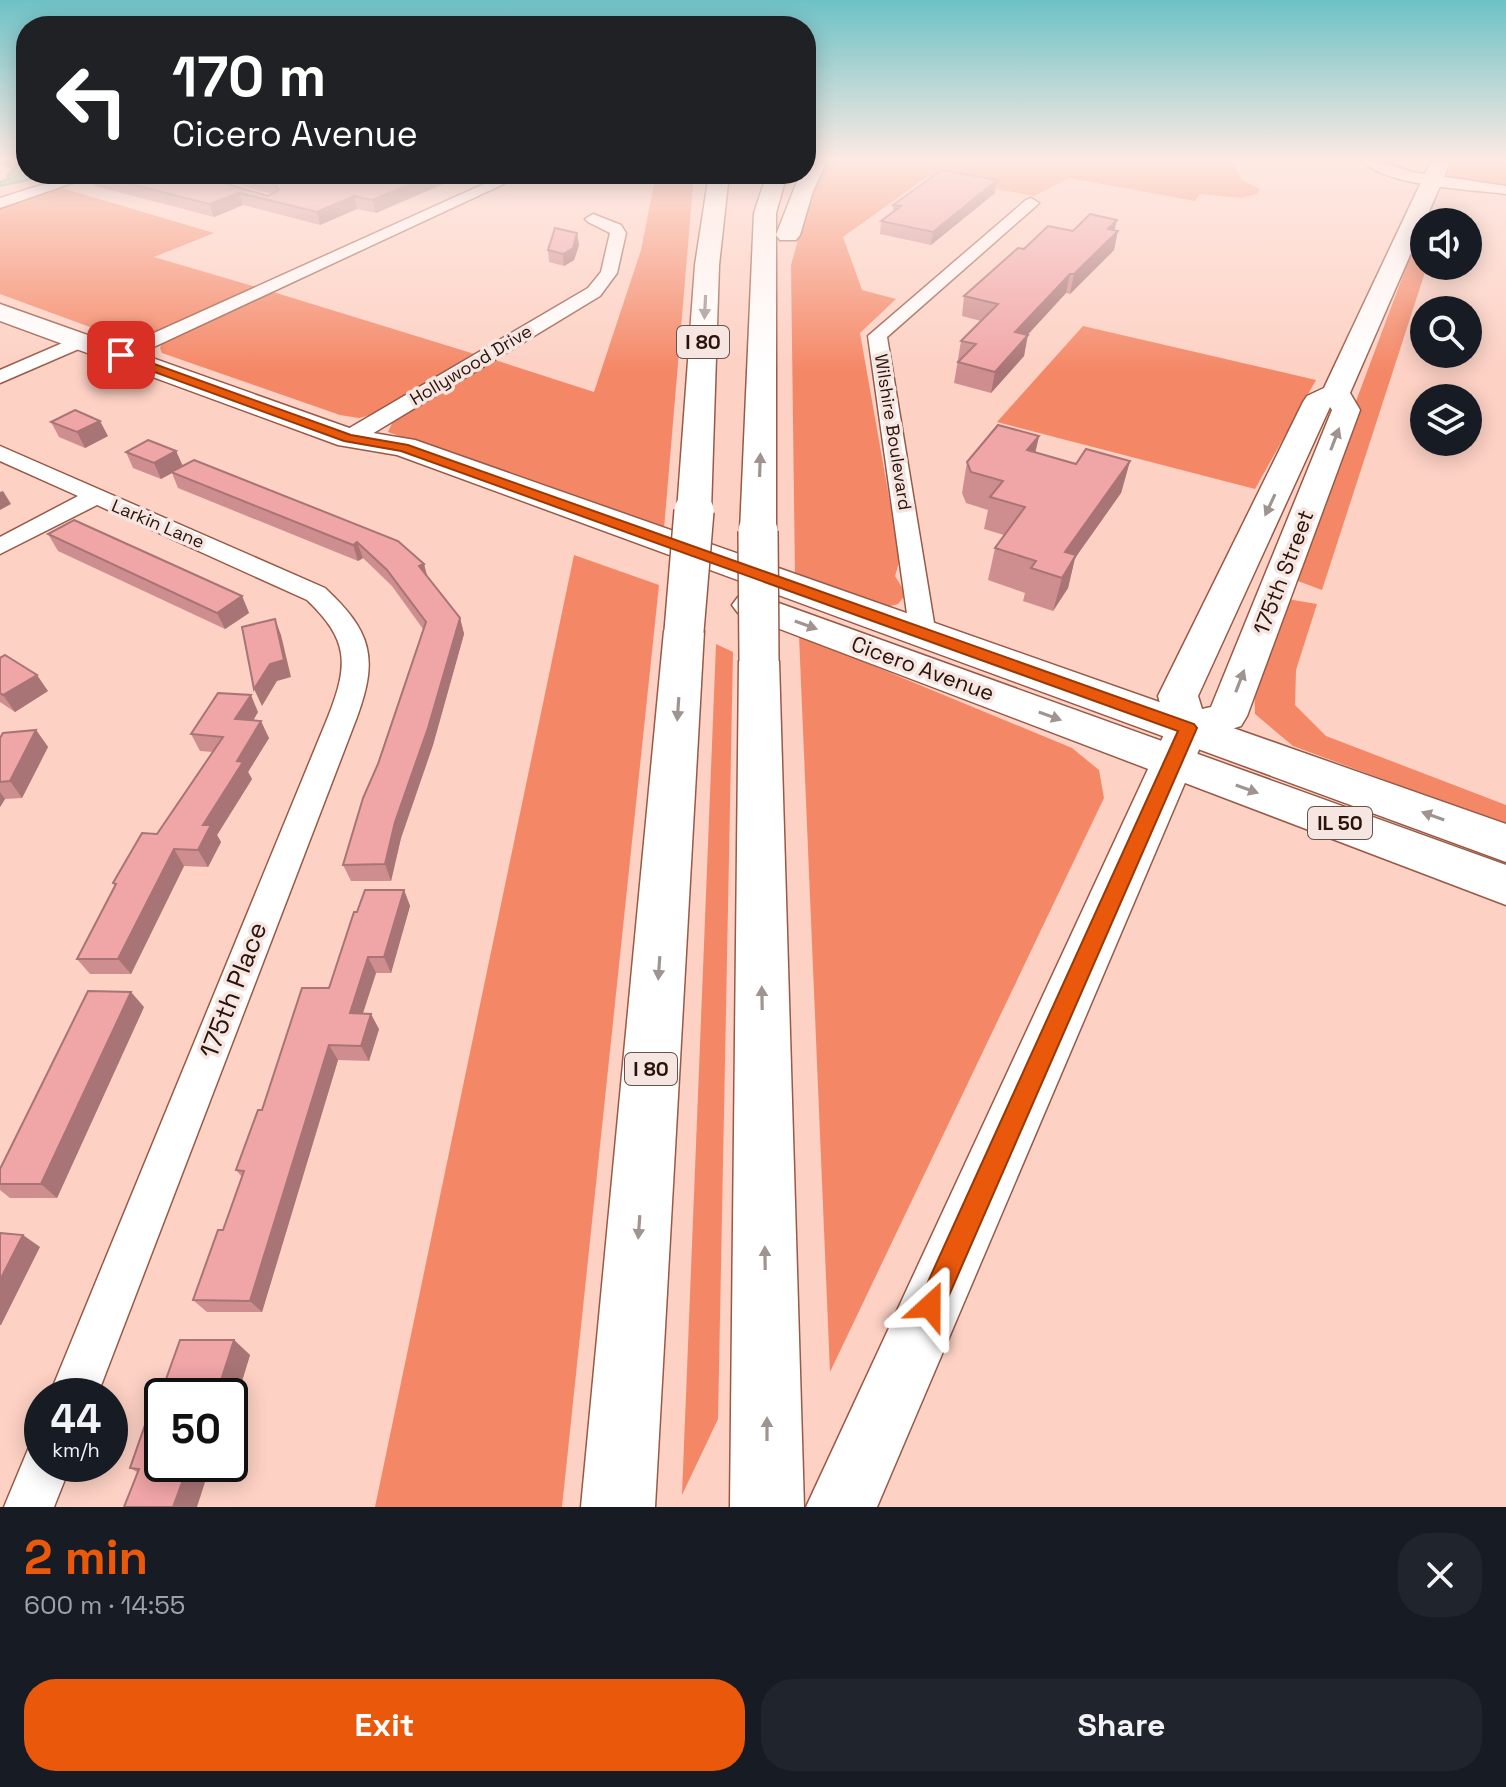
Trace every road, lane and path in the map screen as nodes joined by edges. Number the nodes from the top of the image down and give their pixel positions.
1 (392, 231) edge
2 (616, 231) edge
3 (711, 231) edge
4 (765, 231) edge
5 (789, 231) edge
6 (998, 231) edge
7 (1409, 231) edge
8 (0, 312) edge
9 (81, 341) junction
10 (121, 355) junction
11 (0, 377) edge
12 (1336, 393) junction
13 (762, 399) junction
14 (349, 438) junction
15 (0, 453) edge
16 (95, 497) junction
17 (0, 547) edge
18 (316, 594) joint
19 (923, 635) junction
20 (1181, 745) junction
21 (1506, 843) edge
22 (1506, 885) edge
23 (80, 1378) edge
24 (39, 1482) edge
25 (29, 1507) edge
26 (618, 1507) edge
27 (767, 1507) edge
28 (841, 1507) edge

1 - 10 street
2 - 14 street, Hollywood Drive
3 -> 26 main road, I 80, bridge
4 - 13 main road
5 - 13 main road
6 - 19 street, Wilshire Boulevard
7 - 12 street, 175th Street
8 - 9 main road, Cicero Avenue / IL 50
9 - 10 main road, Cicero Avenue / IL 50
9 - 11 street
10 - 14 main road, Cicero Avenue / IL 50
12 -> 20 street, 175th Street
20 -> 12 street, 175th Street
27 -> 13 main road, bridge
14 - 19 main road, Cicero Avenue / IL 50
14 -> 20 main road, Cicero Avenue / IL 50
15 - 16 street, Larkin Lane
16 - 17 street
16 - 18 street, Larkin Lane
18 - 23 street, 175th Place
19 - 20 main road, Cicero Avenue / IL 50
21 -> 20 main road, Cicero Avenue / IL 50
20 -> 22 main road, Cicero Avenue / IL 50
20 - 28 street
24 - 25 street

